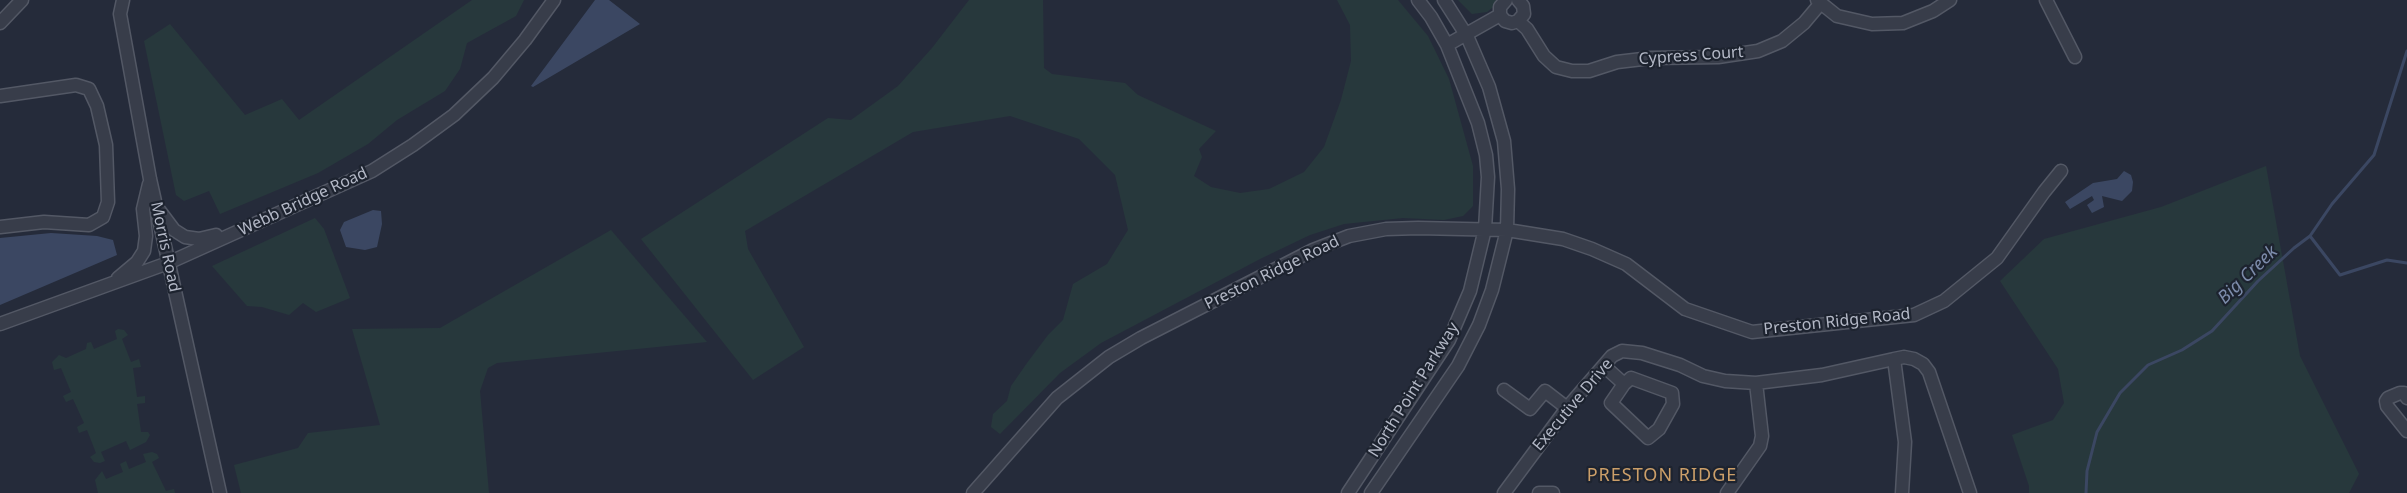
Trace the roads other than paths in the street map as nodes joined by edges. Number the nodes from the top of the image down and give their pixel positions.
1 (22, 0) edge
2 (122, 0) edge
3 (554, 0) edge
4 (1418, 0) edge
5 (1444, 0) edge
6 (1506, 0) edge
7 (1518, 0) edge
8 (1950, 0) edge
9 (2046, 0) edge
10 (1819, 2) edge
11 (1500, 15) junction
12 (1518, 21) junction
13 (0, 24) edge
14 (1467, 36) junction
15 (1448, 46) junction
16 (2075, 57) dead end
17 (0, 96) edge
18 (2061, 172) dead end
19 (150, 179) junction
20 (156, 205) junction
21 (0, 227) edge
22 (248, 227) junction
23 (1485, 229) junction
24 (1507, 230) junction
25 (168, 263) junction
26 (113, 282) junction
27 (0, 324) edge
28 (1894, 359) junction
29 (1604, 366) junction
30 (1756, 383) junction
31 (1624, 384) junction
32 (1504, 390) dead end
33 (2407, 398) edge
34 (1567, 408) junction
35 (2407, 431) edge
36 (220, 493) edge
37 (973, 493) edge
38 (1348, 493) edge
39 (1371, 493) edge
40 (1504, 493) edge
41 (1539, 493) edge
42 (1553, 493) edge
43 (1726, 493) edge
44 (1902, 493) edge
45 (1970, 493) edge

1 - 13 street
2 - 19 street, Morris Road
3 - 22 street, Webb Bridge Road
4 - 15 street, North Point Parkway
5 - 14 street, North Point Parkway
6 - 11 street
7 - 12 street
8 - 10 street, Cypress Court
9 - 16 street
10 - 12 street, Cypress Court
11 - 12 street
11 - 14 street
14 - 15 street
14 - 24 street, North Point Parkway
15 - 23 street, North Point Parkway
17 - 21 street
18 - 24 street, Preston Ridge Road
19 - 20 street, Morris Road
19 - 26 street
20 - 22 street
20 - 25 street, Morris Road
22 - 25 street, Webb Bridge Road
23 - 24 street, Preston Ridge Road
23 - 37 street, Preston Ridge Road
23 - 38 street, North Point Parkway
24 - 39 street, North Point Parkway
25 - 26 street, Webb Bridge Road
25 - 36 street, Morris Road
26 - 27 street, Webb Bridge Road
28 - 30 street, Executive Drive
28 - 44 street
28 - 45 street, Executive Drive
29 - 30 street, Executive Drive
29 - 31 street
29 - 34 street, Executive Drive
30 - 43 street
31 - 31 street
32 - 34 street
33 - 35 street
34 - 40 street, Executive Drive
41 - 42 street

